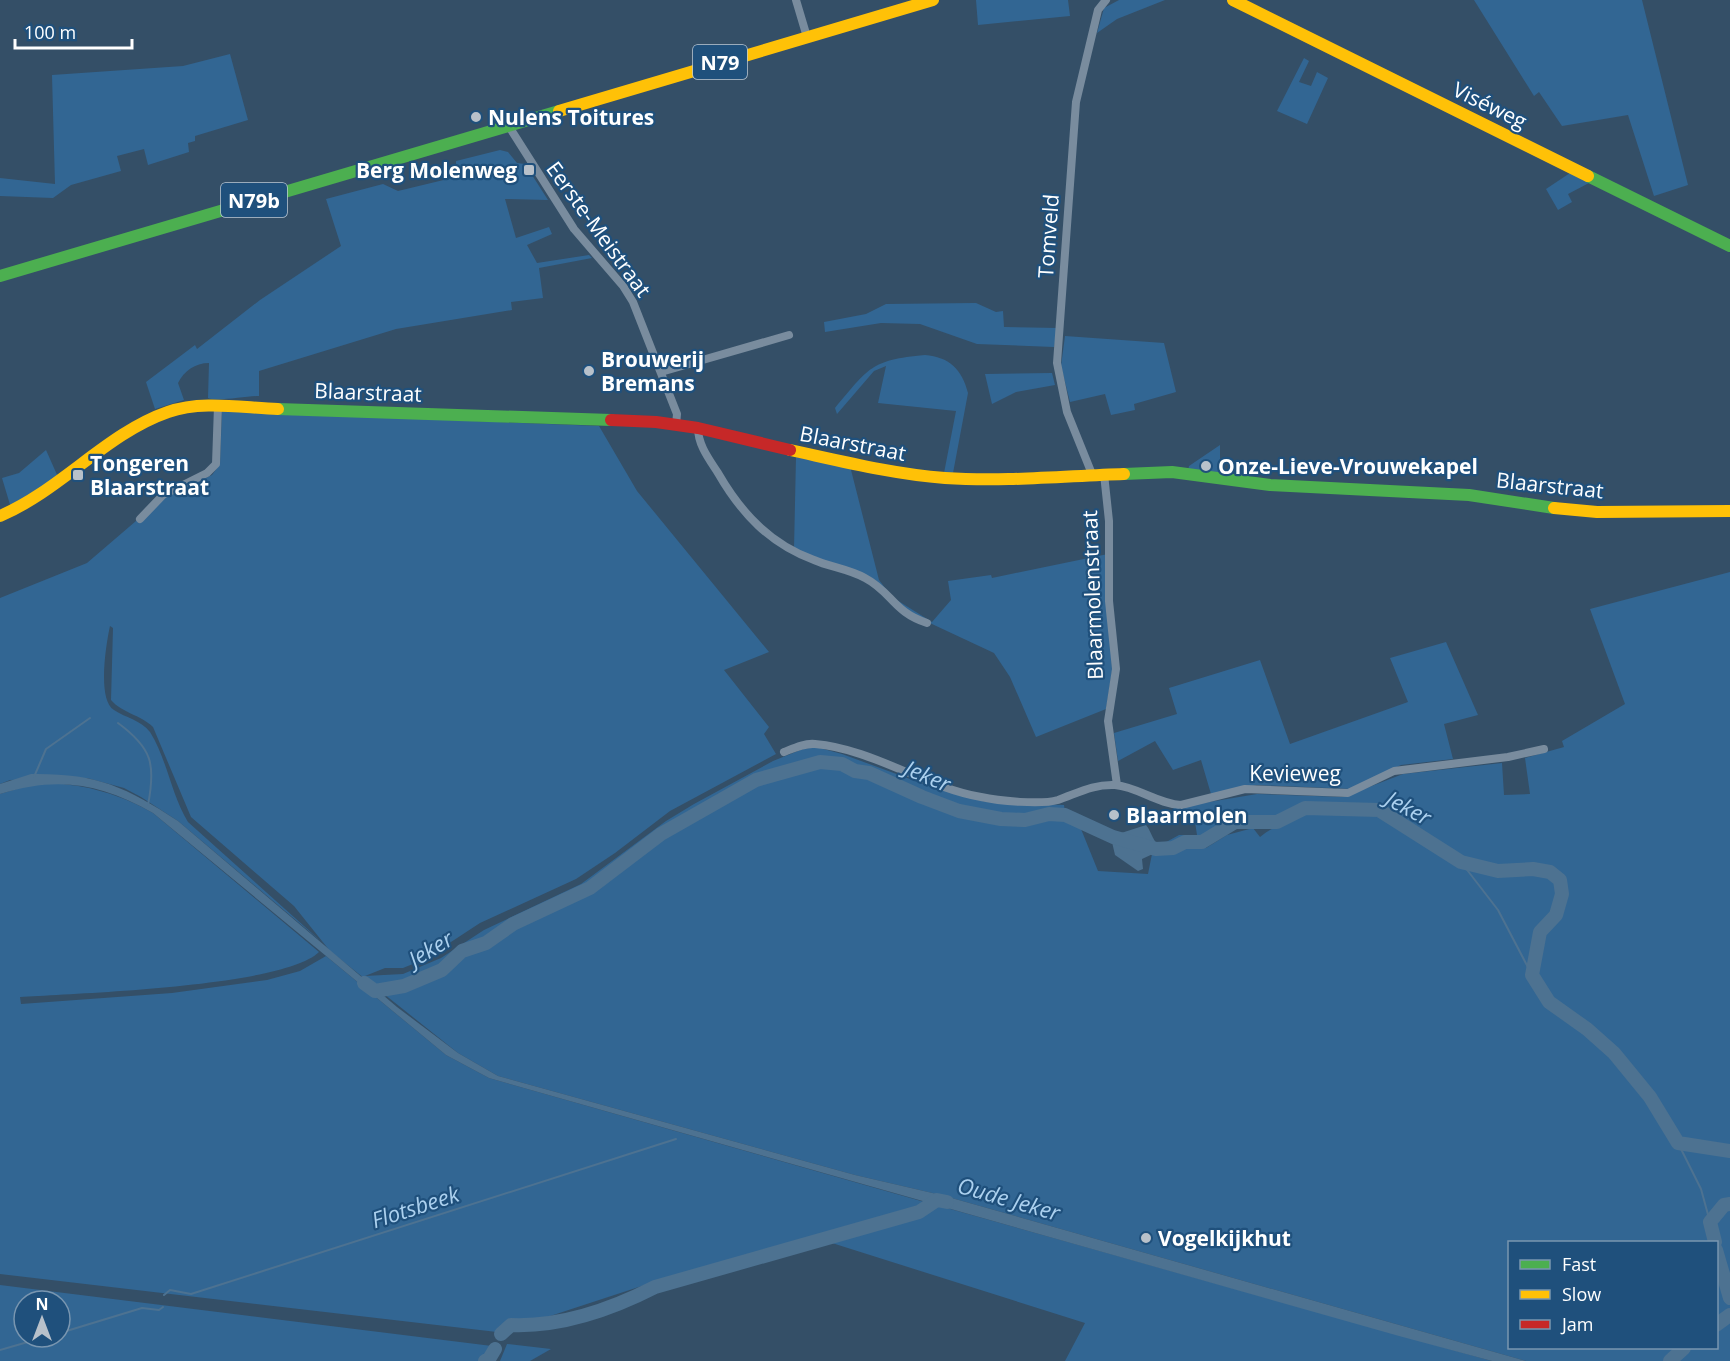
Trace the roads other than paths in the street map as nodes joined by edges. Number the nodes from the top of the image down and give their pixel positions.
1 (796, 0) edge
2 (933, 0) edge
3 (1106, 0) edge
4 (1233, 0) edge
5 (807, 37) junction
6 (508, 124) junction
7 (1730, 246) edge
8 (0, 276) edge
9 (789, 335) dead end
10 (661, 372) junction
11 (218, 406) junction
12 (676, 425) junction
13 (698, 428) junction
14 (1098, 474) junction
15 (1730, 511) edge
16 (0, 516) edge
17 (140, 519) dead end
18 (927, 623) dead end
19 (1544, 749) dead end
20 (784, 752) dead end
21 (1118, 785) junction

1 - 5 street
2 - 5 street, N79
3 - 14 street, Tomveld
4 - 7 street, Viséweg
5 - 6 street, N79
6 - 8 street, N79b
6 - 10 street, Eerste-Meistraat
9 - 10 street
10 - 12 street, Eerste-Meistraat
11 - 12 street, Blaarstraat
11 - 16 street, Blaarstraat
11 - 17 street
12 - 13 street, Blaarstraat
13 - 14 street, Blaarstraat
13 - 18 street
14 - 15 street, Blaarstraat
14 - 21 street, Blaarmolenstraat
19 - 21 street, Kevieweg
20 - 21 street

